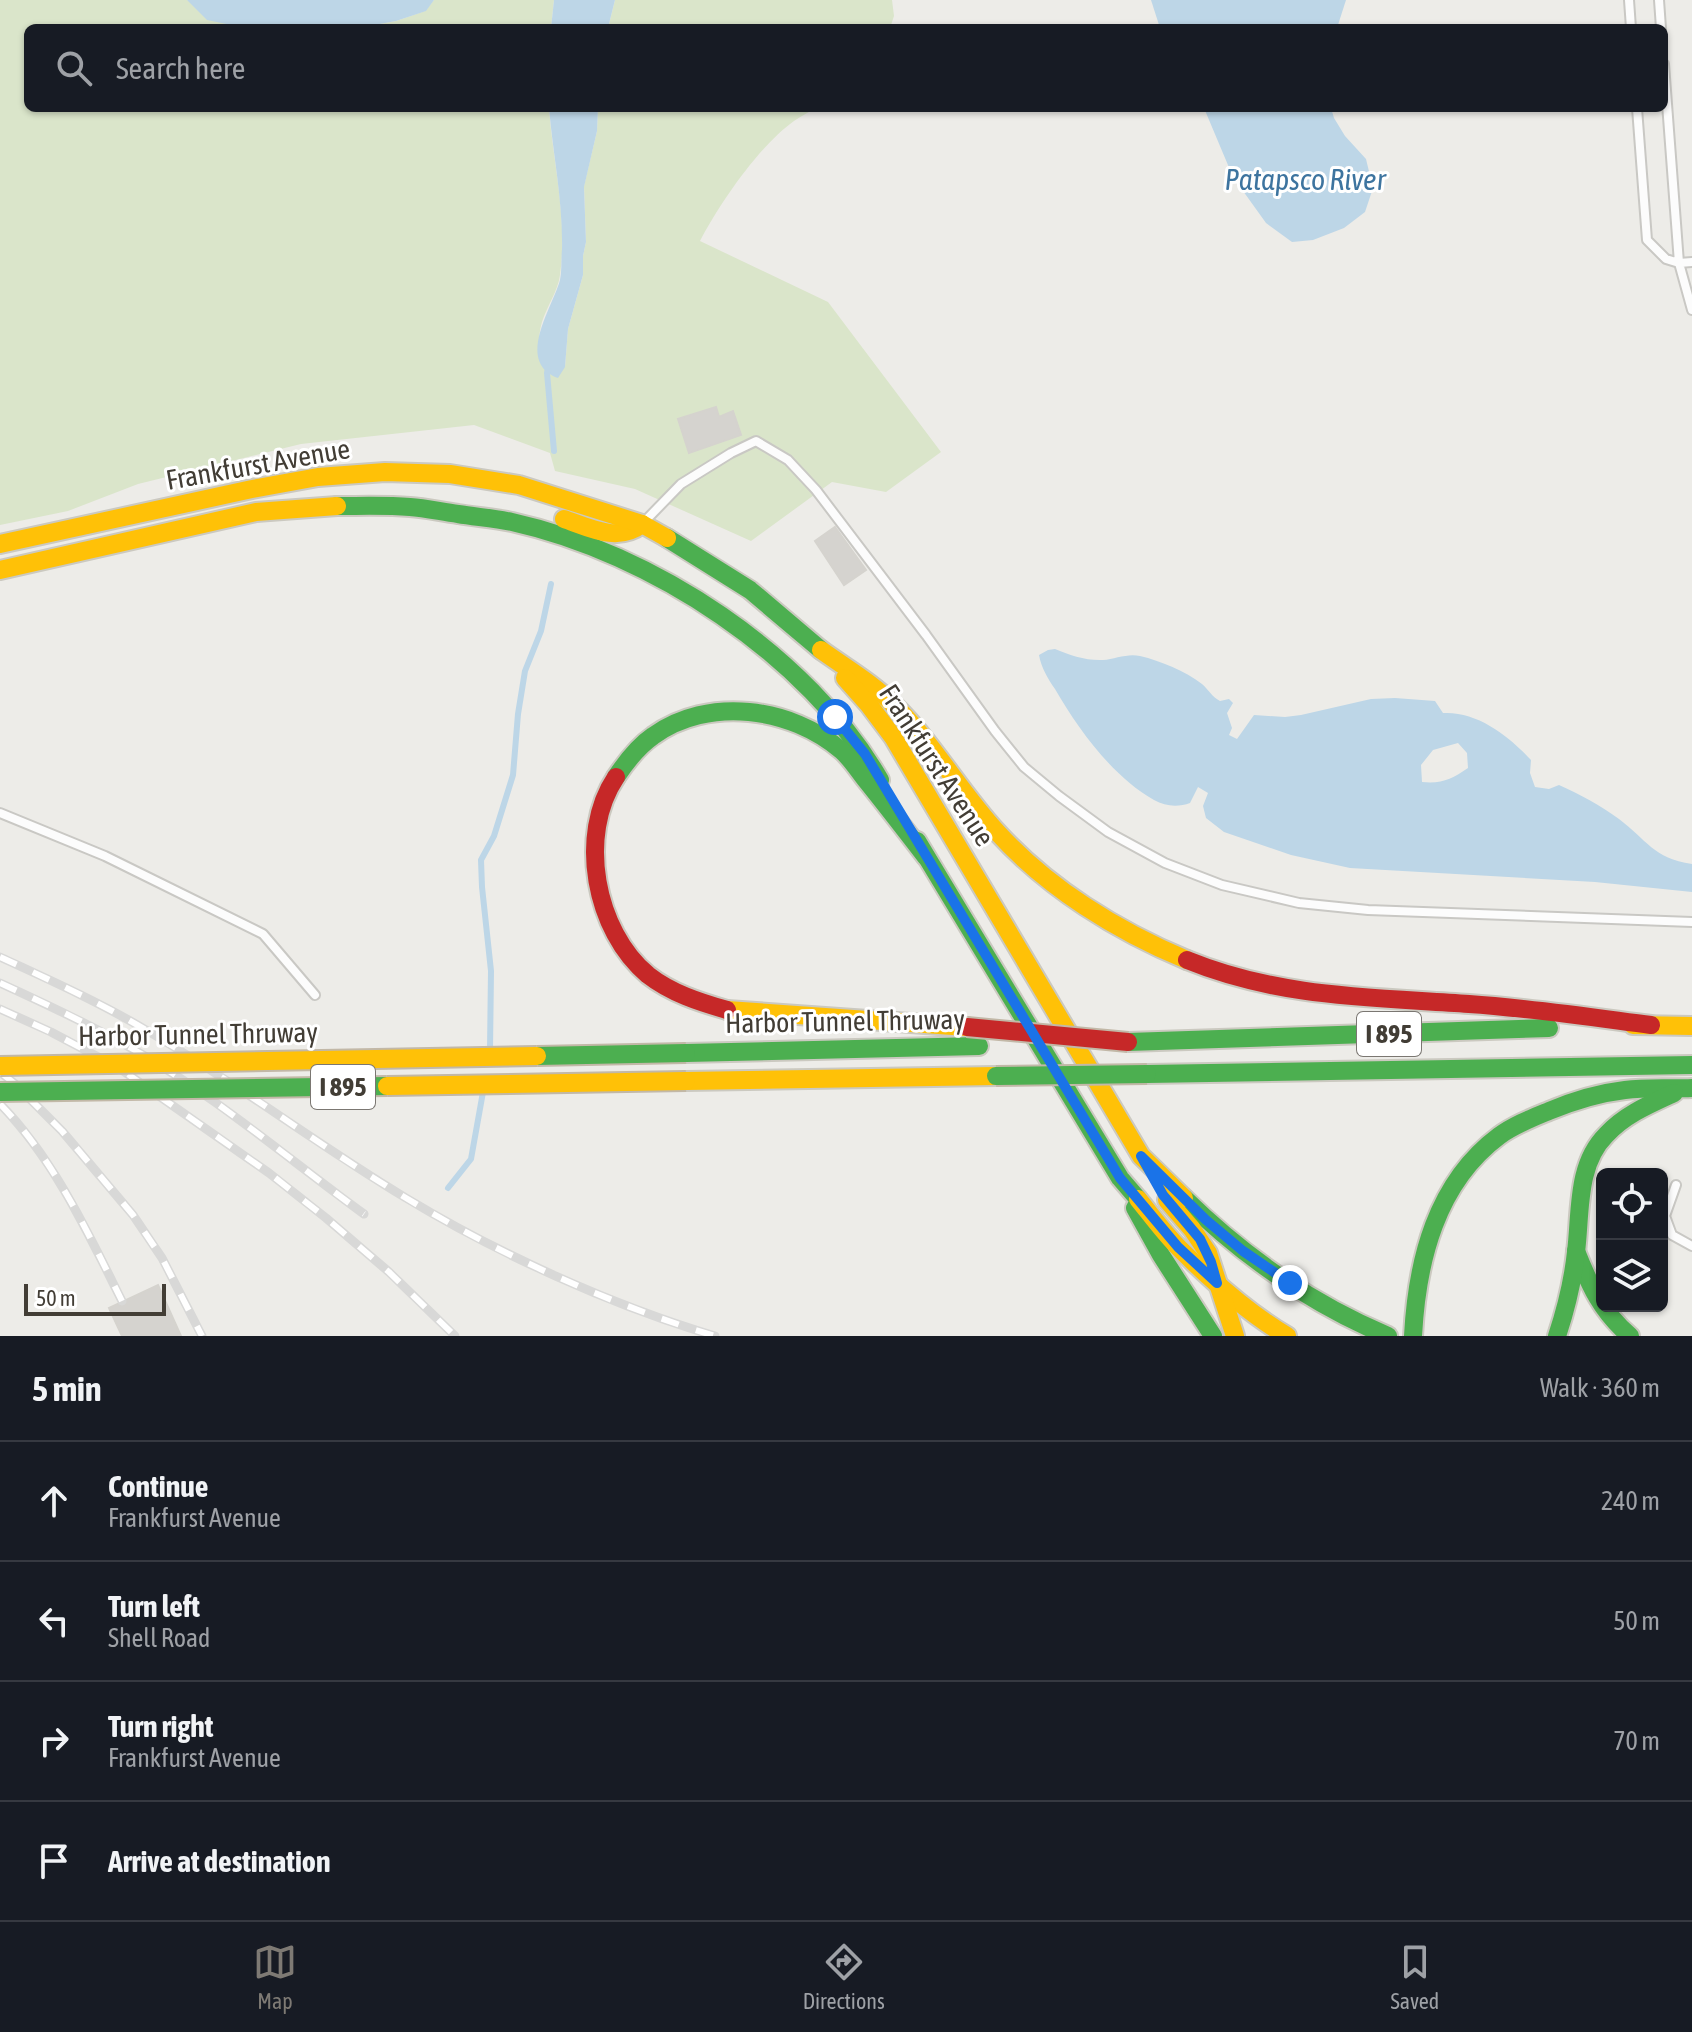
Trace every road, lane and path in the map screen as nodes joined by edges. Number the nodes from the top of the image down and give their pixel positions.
1 (1629, 0) edge
2 (1659, 0) edge
3 (1631, 24) edge
4 (1661, 24) edge
5 (1637, 112) edge
6 (1668, 112) edge
7 (1692, 262) edge
8 (1679, 263) junction
9 (1692, 310) edge
10 (410, 507) junction
11 (642, 524) junction
12 (0, 544) edge
13 (0, 570) edge
14 (679, 588) junction
15 (821, 650) junction
16 (0, 813) edge
17 (926, 857) junction
18 (1692, 922) edge
19 (315, 995) dead end
20 (1651, 1025) junction
21 (1692, 1026) edge
22 (1128, 1042) junction
23 (1692, 1065) edge
24 (0, 1066) edge
25 (1687, 1089) edge
26 (0, 1092) edge
27 (1141, 1156) junction
28 (1120, 1178) junction
29 (1676, 1185) dead end
30 (1692, 1246) edge
31 (1576, 1251) junction
32 (1217, 1283) junction
33 (1213, 1336) edge
34 (1235, 1336) edge
35 (1287, 1336) edge
36 (1388, 1336) edge
37 (1413, 1336) edge
38 (1557, 1336) edge
39 (1630, 1336) edge

1 - 3 lane
2 - 4 lane
5 - 8 lane
6 - 8 lane
7 - 8 lane
8 - 9 lane
10 - 11 main road
10 - 13 main road, Frankfurst Avenue
10 - 14 main road, Frankfurst Avenue
11 - 12 main road, Frankfurst Avenue
11 - 14 main road
11 - 15 main road, Frankfurst Avenue
11 - 18 lane
14 - 17 main road, Frankfurst Avenue
15 - 20 main road
15 - 27 main road, Frankfurst Avenue
16 - 19 lane
17 - 22 main road, bridge
17 - 28 main road, Frankfurst Avenue
20 - 21 main road, Harbor Tunnel Thruway / I 895
20 - 22 main road, Harbor Tunnel Thruway / I 895
22 - 24 main road, Harbor Tunnel Thruway / I 895, bridge
23 - 26 main road, Harbor Tunnel Thruway / I 895, bridge
25 - 31 main road
25 - 37 main road
27 - 32 main road
27 - 36 main road, Frankfurst Avenue
28 - 32 main road, Frankfurst Avenue
28 - 33 main road
29 - 30 lane
31 - 38 main road
31 - 39 main road
32 - 34 main road
32 - 35 main road, Frankfurst Avenue

